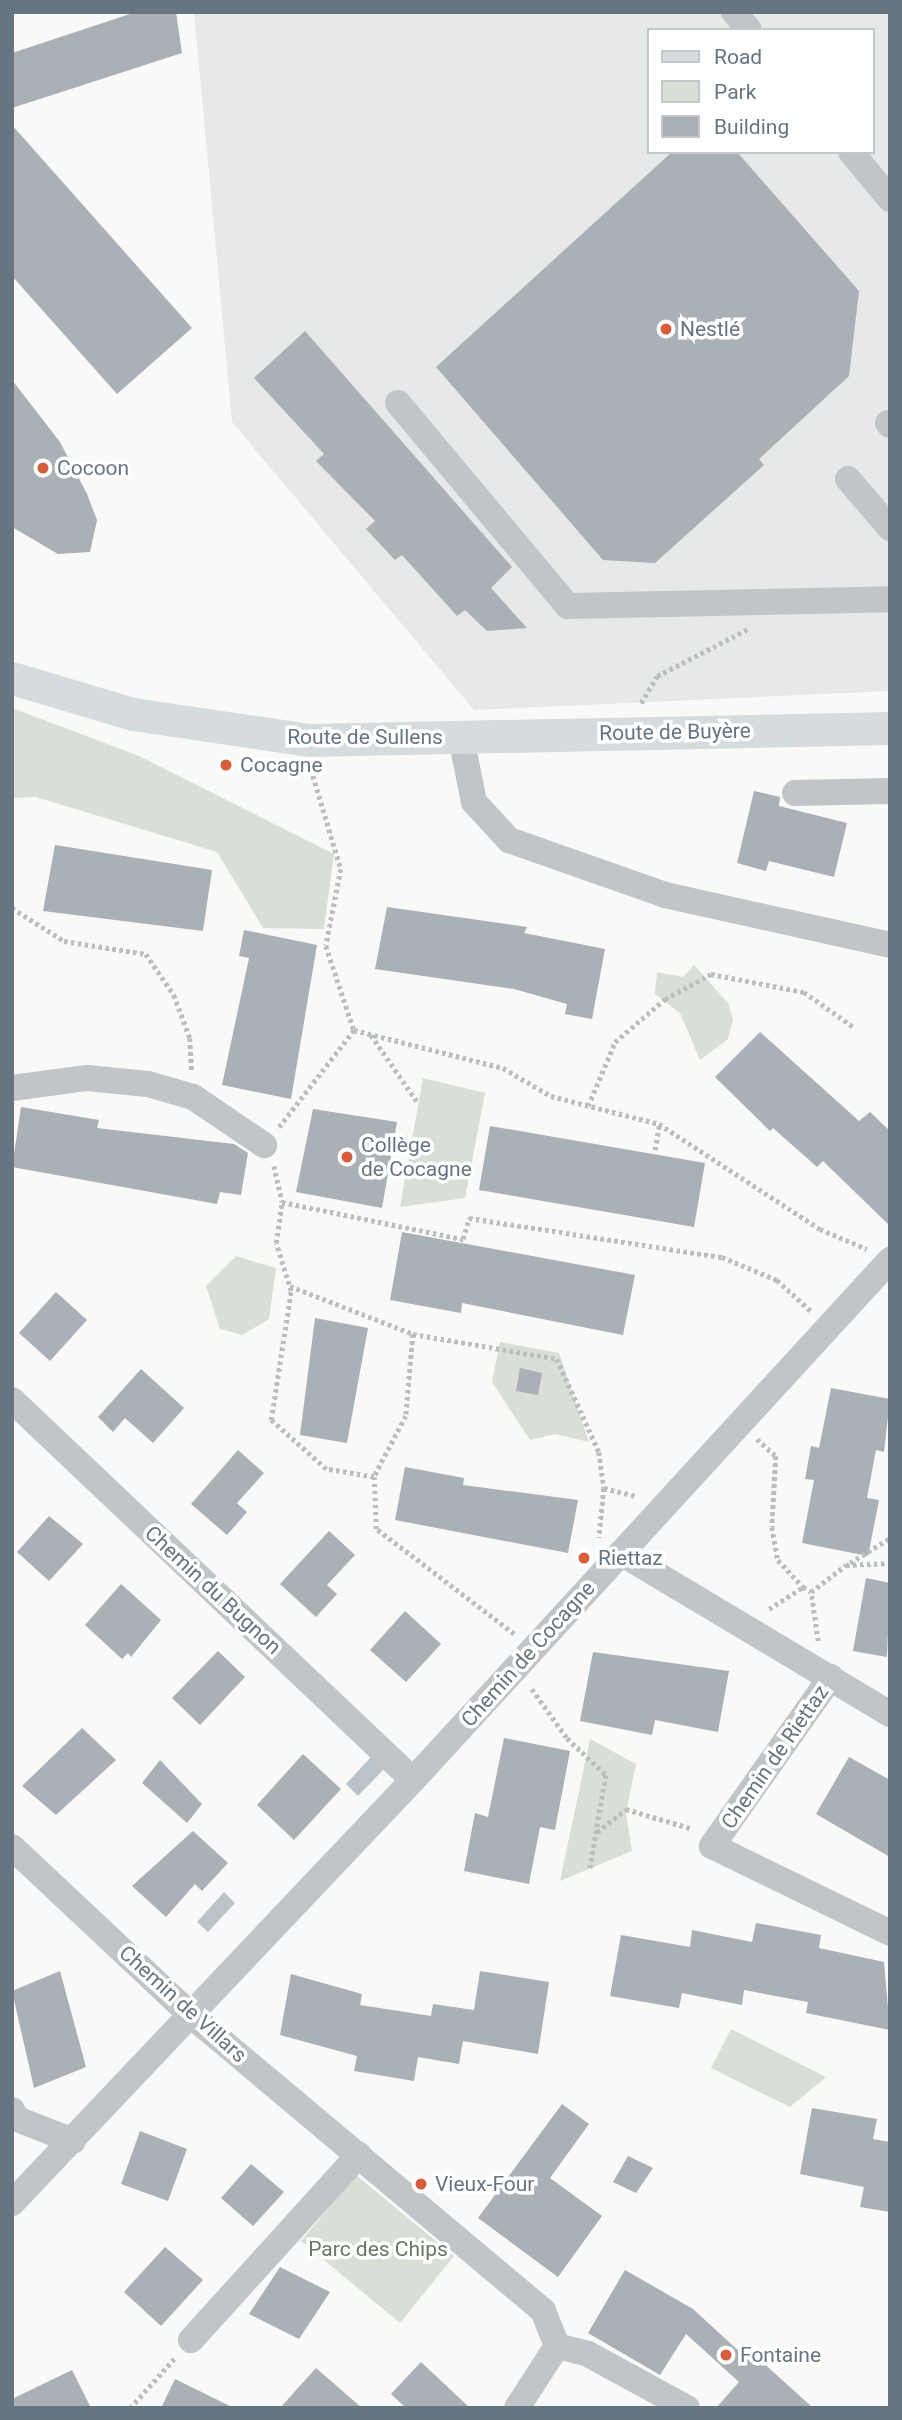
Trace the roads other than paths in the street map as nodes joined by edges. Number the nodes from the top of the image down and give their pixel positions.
1 (734, 12) edge
2 (747, 28) edge
3 (853, 154) edge
4 (890, 199) edge
5 (398, 403) dead end
6 (848, 480) dead end
7 (890, 528) edge
8 (890, 599) edge
9 (12, 678) edge
10 (890, 728) edge
11 (461, 737) junction
12 (890, 792) edge
13 (795, 793) dead end
14 (890, 944) edge
15 (12, 1088) edge
16 (264, 1145) road end
17 (881, 1256) edge
18 (12, 1400) edge
19 (610, 1547) junction
20 (831, 1677) junction
21 (890, 1714) edge
22 (414, 1780) junction
23 (12, 1847) edge
24 (890, 1933) edge
25 (193, 2017) junction
26 (12, 2110) edge
27 (73, 2141) junction
28 (359, 2155) junction
29 (12, 2203) edge
30 (191, 2340) road end
31 (557, 2346) junction
32 (517, 2408) edge
33 (686, 2408) edge

1 - 2 street
3 - 4 street
5 - 8 street
6 - 7 street
9 - 11 main road, Route de Sullens
10 - 11 main road, Route de Buyère
11 - 14 street, Route de Sullens
12 - 13 street
15 - 16 street
17 - 19 street, Chemin de Cocagne
18 - 22 street, Chemin du Bugnon
19 - 20 street, Chemin de Riettaz
19 - 22 street, Chemin de Cocagne
20 - 21 street, Chemin de Riettaz
20 - 24 street, Chemin de Riettaz
22 - 25 street, Chemin de Cocagne
23 - 25 street, Chemin de Villars
25 - 27 street, Chemin de Cocagne
25 - 28 street, Chemin de Villars
26 - 27 street
27 - 29 street, Chemin de Cocagne
28 - 30 street
28 - 31 street, Chemin de Villars
31 - 32 street
31 - 33 street

